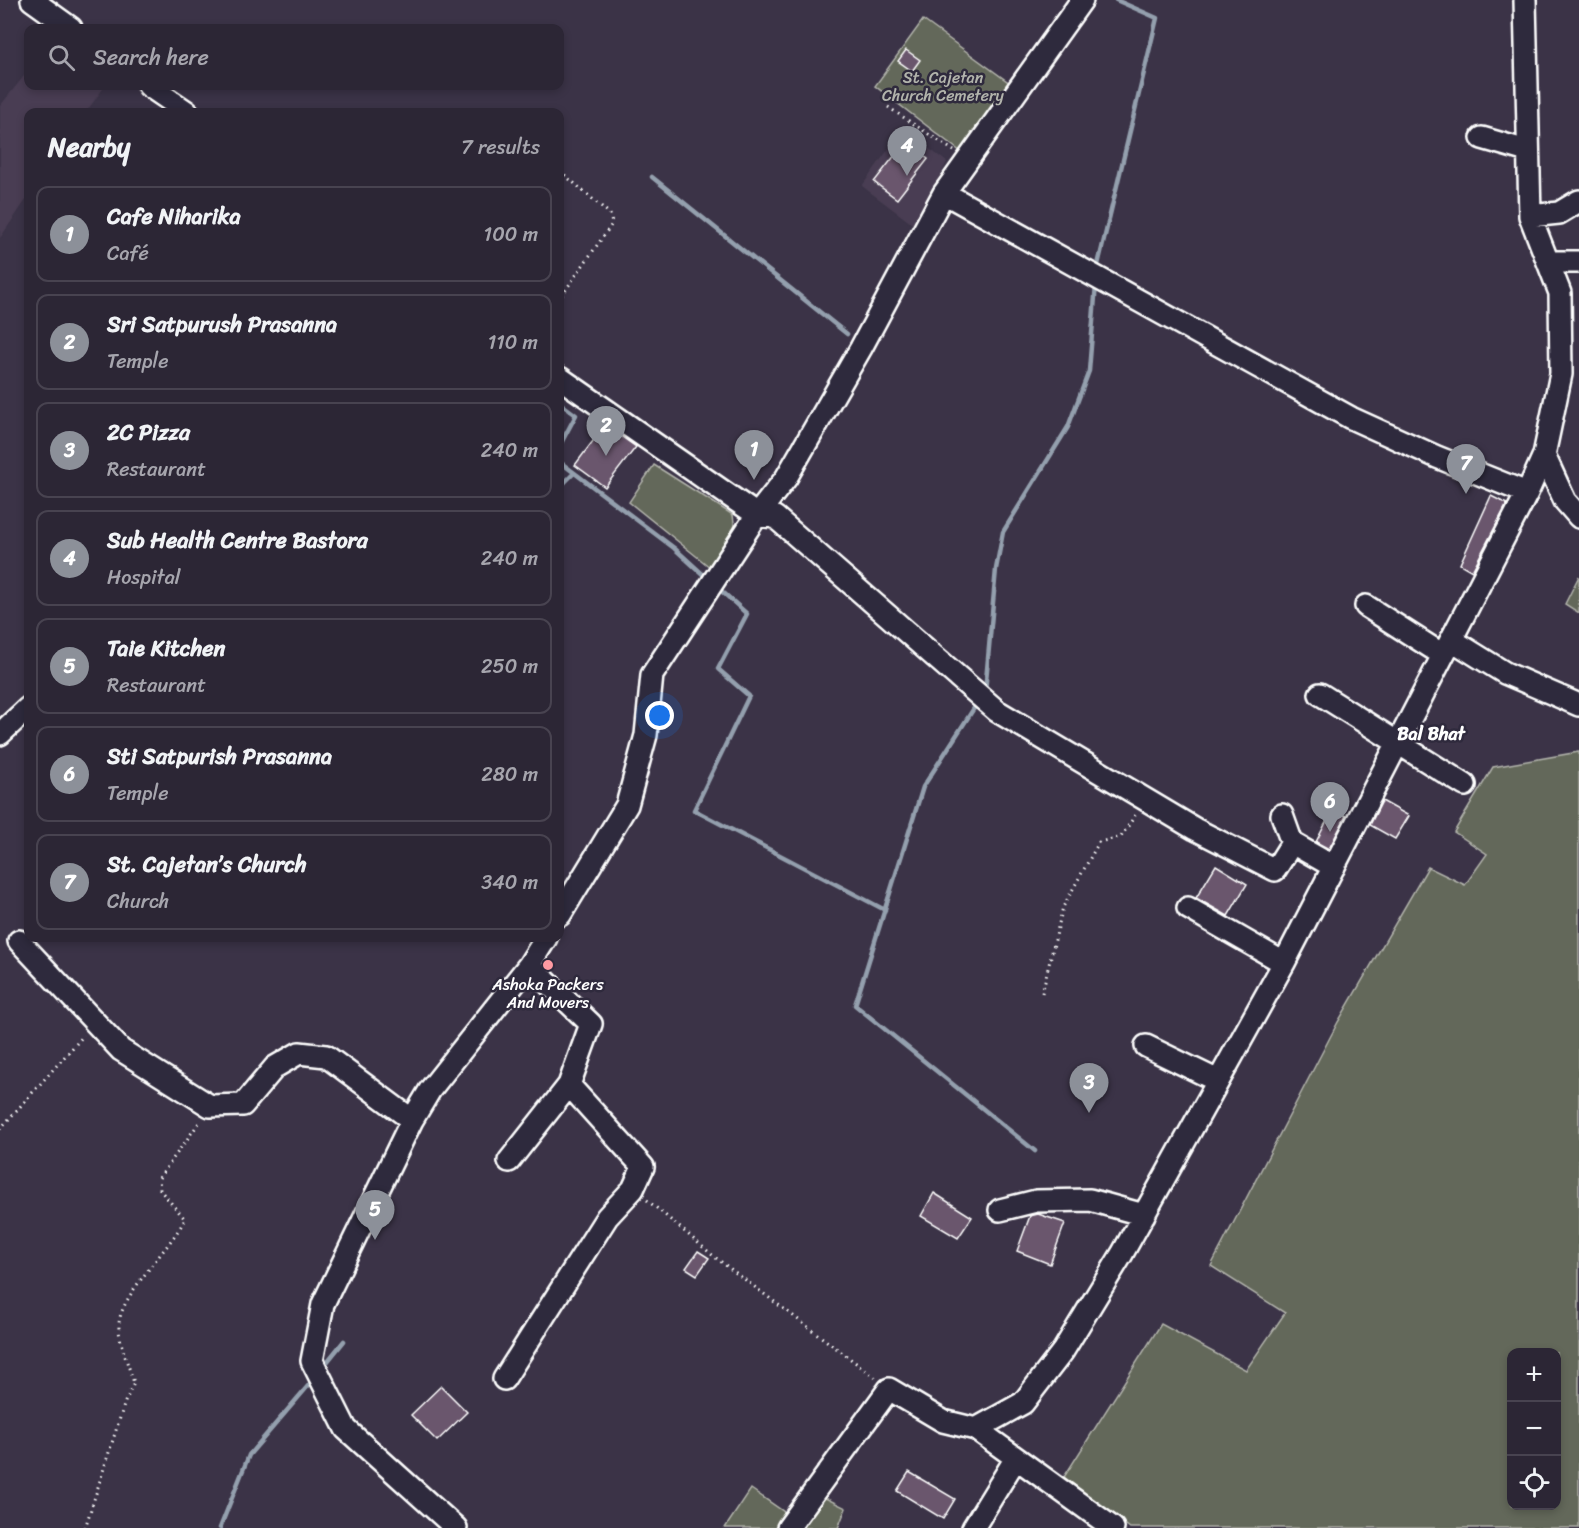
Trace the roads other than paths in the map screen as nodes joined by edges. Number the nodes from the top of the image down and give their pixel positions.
1 (32, 0) edge
2 (1083, 0) edge
3 (1525, 0) edge
4 (65, 24) edge
5 (155, 90) edge
6 (181, 108) edge
7 (1482, 138) dead end
8 (1527, 151) junction
9 (944, 193) junction
10 (1579, 201) edge
11 (1530, 216) junction
12 (1548, 262) junction
13 (1579, 262) edge
14 (564, 381) edge
15 (1544, 455) junction
16 (1527, 493) junction
17 (757, 515) junction
18 (1579, 517) edge
19 (1366, 606) dead end
20 (1447, 647) junction
21 (1320, 694) dead end
22 (1579, 705) edge
23 (24, 712) edge
24 (0, 734) edge
25 (1397, 743) junction
26 (1465, 785) dead end
27 (1282, 815) dead end
28 (1292, 843) junction
29 (1334, 867) junction
30 (564, 908) edge
31 (1188, 908) dead end
32 (19, 941) dead end
33 (543, 942) edge
34 (1284, 963) junction
35 (529, 965) junction
36 (1146, 1046) dead end
37 (1218, 1081) junction
38 (569, 1085) junction
39 (412, 1120) junction
40 (509, 1161) dead end
41 (1000, 1210) dead end
42 (1144, 1215) junction
43 (504, 1379) dead end
44 (976, 1429) junction
45 (1016, 1458) junction
46 (456, 1528) edge
47 (788, 1528) edge
48 (973, 1528) edge
49 (1113, 1528) edge

1 - 4 street
2 - 9 street
3 - 8 street
5 - 6 street
7 - 8 street
8 - 11 street
9 - 16 street
9 - 17 street
10 - 11 street
11 - 12 street
12 - 13 street
12 - 15 street
14 - 17 street
15 - 16 street
15 - 18 street
16 - 20 street
17 - 28 street
17 - 30 street
19 - 20 street
20 - 22 street
20 - 25 street
21 - 25 street
23 - 24 street
25 - 26 street
25 - 29 street
27 - 28 street
28 - 29 street
29 - 34 street
31 - 34 street
32 - 39 street
33 - 35 street
34 - 37 street
35 - 38 street
35 - 39 street
36 - 37 street
37 - 42 street
38 - 40 street
38 - 43 street
39 - 46 street
41 - 42 street
42 - 44 street
44 - 45 street
44 - 47 street
45 - 48 street
45 - 49 street

